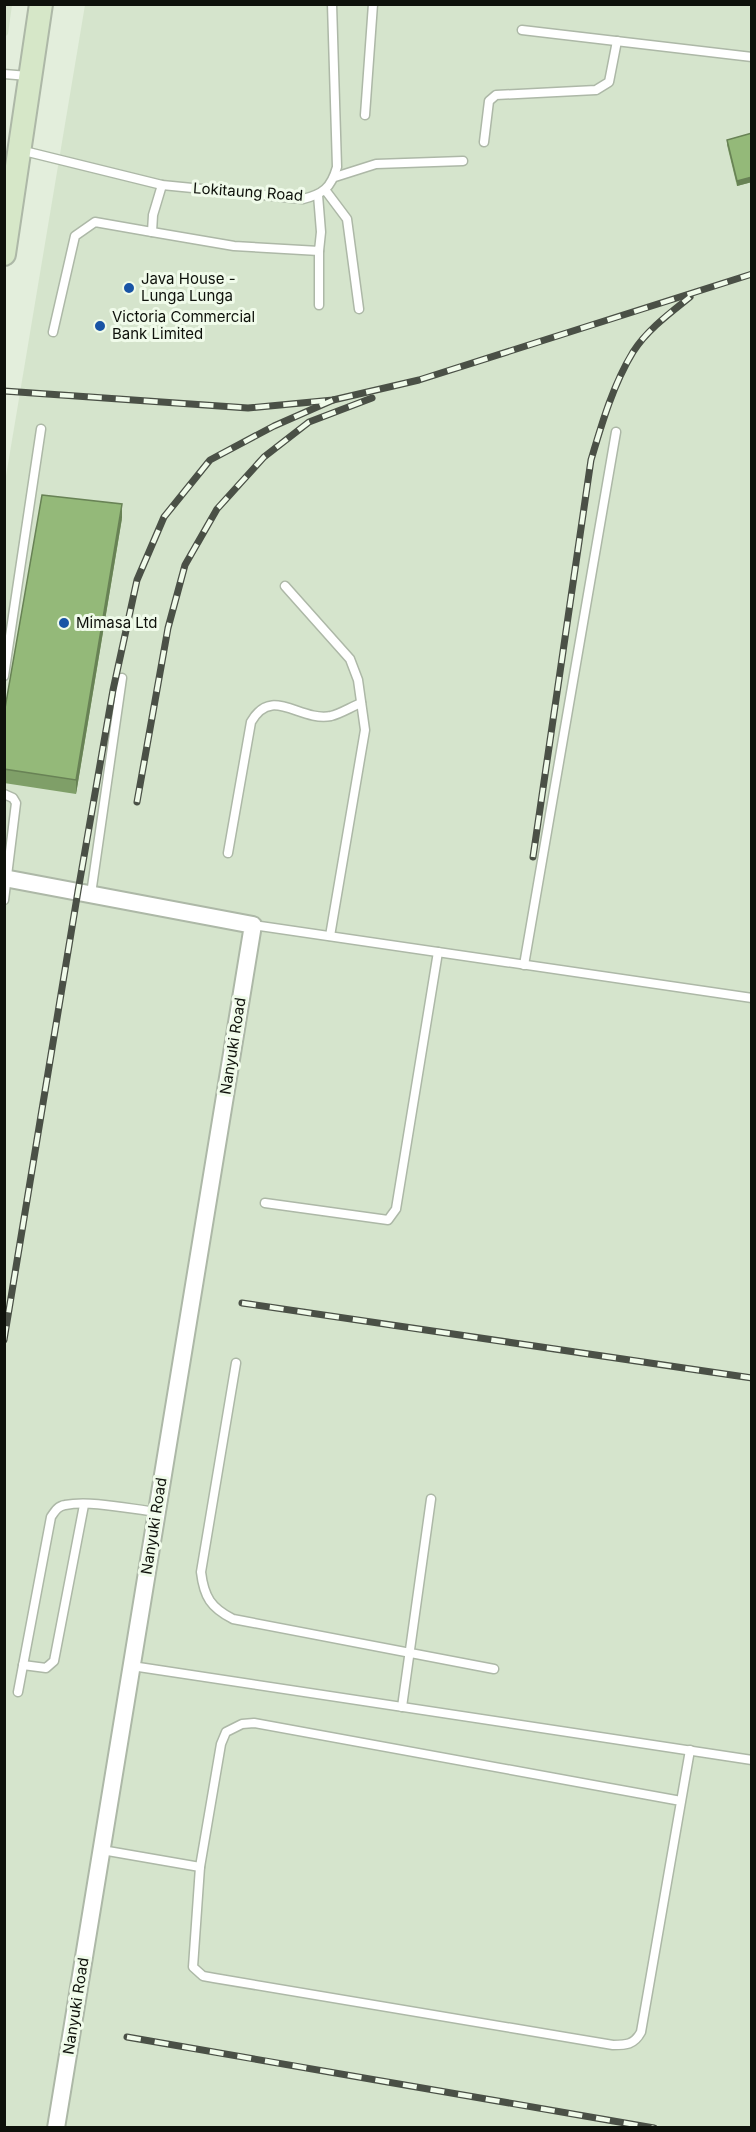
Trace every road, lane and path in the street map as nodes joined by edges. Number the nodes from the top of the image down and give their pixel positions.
1 (41, 4) edge
2 (333, 4) edge
3 (373, 4) edge
4 (522, 30) dead end
5 (617, 41) junction
6 (752, 57) edge
7 (4, 74) edge
8 (29, 76) junction
9 (365, 114) dead end
10 (484, 142) dead end
11 (20, 150) junction
12 (463, 161) dead end
13 (334, 177) junction
14 (162, 185) junction
15 (322, 193) junction
16 (152, 232) junction
17 (319, 251) junction
18 (4, 254) edge
19 (319, 305) dead end
20 (359, 309) dead end
21 (53, 332) dead end
22 (41, 429) dead end
23 (616, 432) dead end
24 (285, 586) dead end
25 (4, 676) edge
26 (122, 678) dead end
27 (361, 703) junction
28 (4, 794) edge
29 (228, 853) dead end
30 (7, 878) edge
31 (91, 894) junction
32 (4, 900) edge
33 (253, 925) junction
34 (330, 936) junction
35 (438, 952) junction
36 (524, 965) junction
37 (752, 998) edge
38 (265, 1203) dead end
39 (236, 1363) dead end
40 (431, 1499) dead end
41 (84, 1505) junction
42 (157, 1512) junction
43 (410, 1653) junction
44 (23, 1665) junction
45 (132, 1666) junction
46 (494, 1669) dead end
47 (18, 1692) dead end
48 (402, 1707) junction
49 (690, 1750) junction
50 (752, 1760) edge
51 (681, 1802) junction
52 (102, 1850) junction
53 (200, 1867) junction
54 (56, 2127) edge

1 - 8 main road
2 - 13 lane, Lokitaung Road
3 - 9 lane
4 - 5 lane
5 - 6 lane
5 - 10 lane
7 - 8 lane
8 - 11 main road
11 - 14 lane, Lokitaung Road
11 - 18 main road
12 - 13 lane
13 - 15 lane, Lokitaung Road
14 - 15 lane, Lokitaung Road
14 - 16 lane
15 - 17 lane
15 - 20 lane
16 - 17 lane
16 - 21 lane
17 - 19 lane
22 - 25 lane
23 - 36 lane
24 - 27 lane
26 - 31 lane
27 - 29 lane
27 - 34 lane
28 - 30 lane
30 - 31 street
30 - 32 lane
31 - 33 street
33 - 34 lane
33 - 42 street, Nanyuki Road
34 - 35 lane
35 - 36 lane
35 - 38 lane
36 - 37 lane
39 - 43 lane
40 - 43 lane
41 - 42 lane
41 - 44 lane
41 - 44 lane
42 - 45 street, Nanyuki Road
43 - 46 lane
43 - 48 lane
44 - 47 lane
45 - 48 lane
45 - 52 street, Nanyuki Road
48 - 49 lane
49 - 50 lane
49 - 51 lane
51 - 53 lane
51 - 53 lane
52 - 53 lane
52 - 54 street, Nanyuki Road

